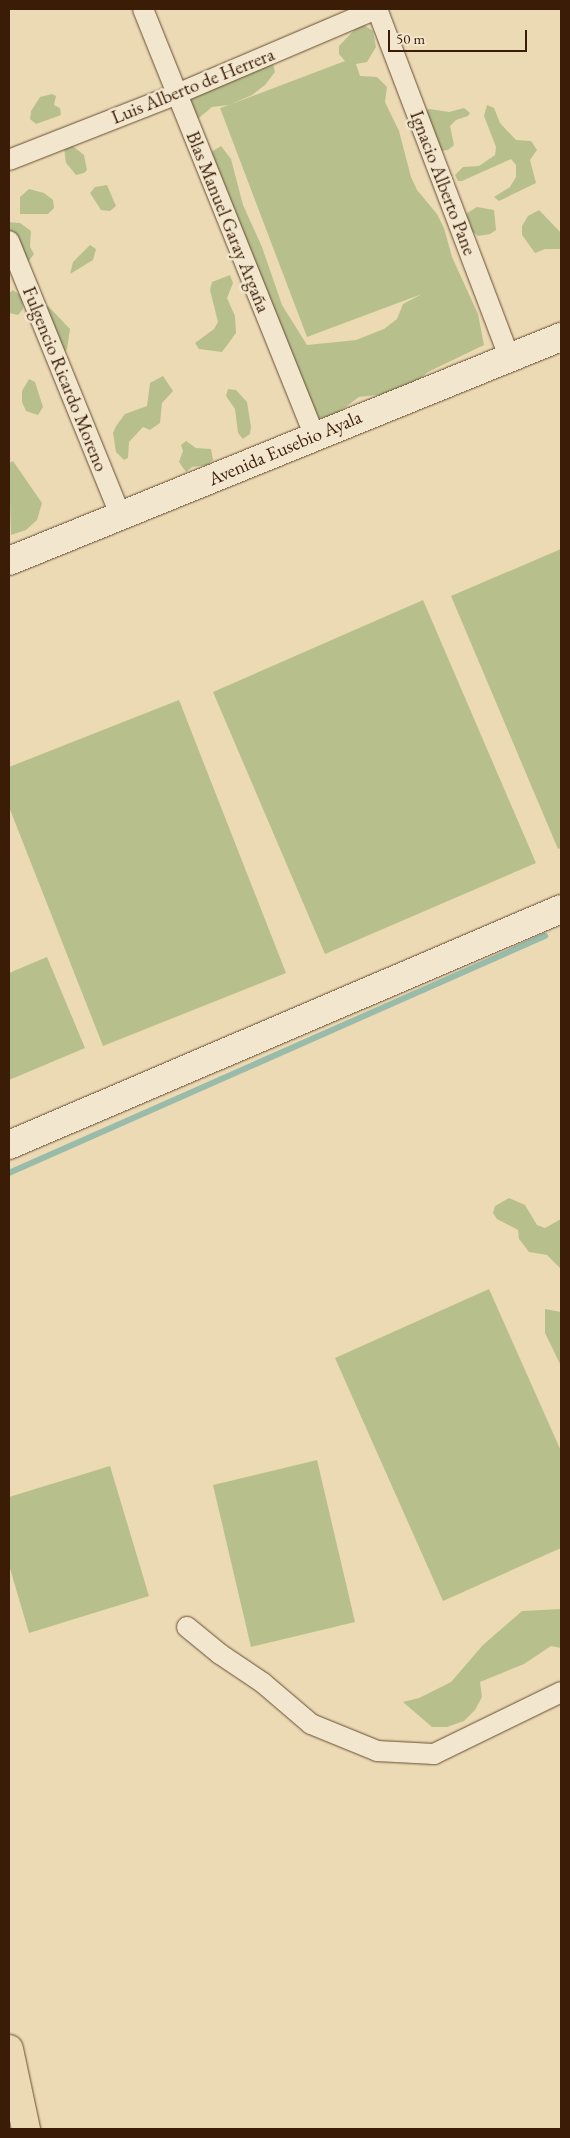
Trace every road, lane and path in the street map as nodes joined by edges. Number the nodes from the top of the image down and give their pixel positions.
1 (143, 9) edge
2 (377, 9) edge
3 (177, 94) junction
4 (9, 160) edge
5 (9, 241) edge
6 (561, 336) edge
7 (509, 357) junction
8 (314, 434) junction
9 (121, 517) junction
10 (9, 561) edge
11 (561, 909) edge
12 (9, 1146) edge
13 (187, 1627) dead end
14 (561, 1692) edge
15 (9, 2049) edge
16 (26, 2129) edge

1 - 3 street, Blas Manuel Garay Argaña
2 - 3 street, Luis Alberto de Herrera
2 - 7 street, Ignacio Alberto Pane
3 - 4 street, Luis Alberto de Herrera
3 - 8 street, Blas Manuel Garay Argaña
5 - 9 street, Fulgencio Ricardo Moreno
6 - 7 street, Avenida Eusebio Ayala
7 - 8 street, Avenida Eusebio Ayala
8 - 9 street, Avenida Eusebio Ayala
9 - 10 street, Avenida Eusebio Ayala
11 - 12 street
13 - 14 street
15 - 16 highway

